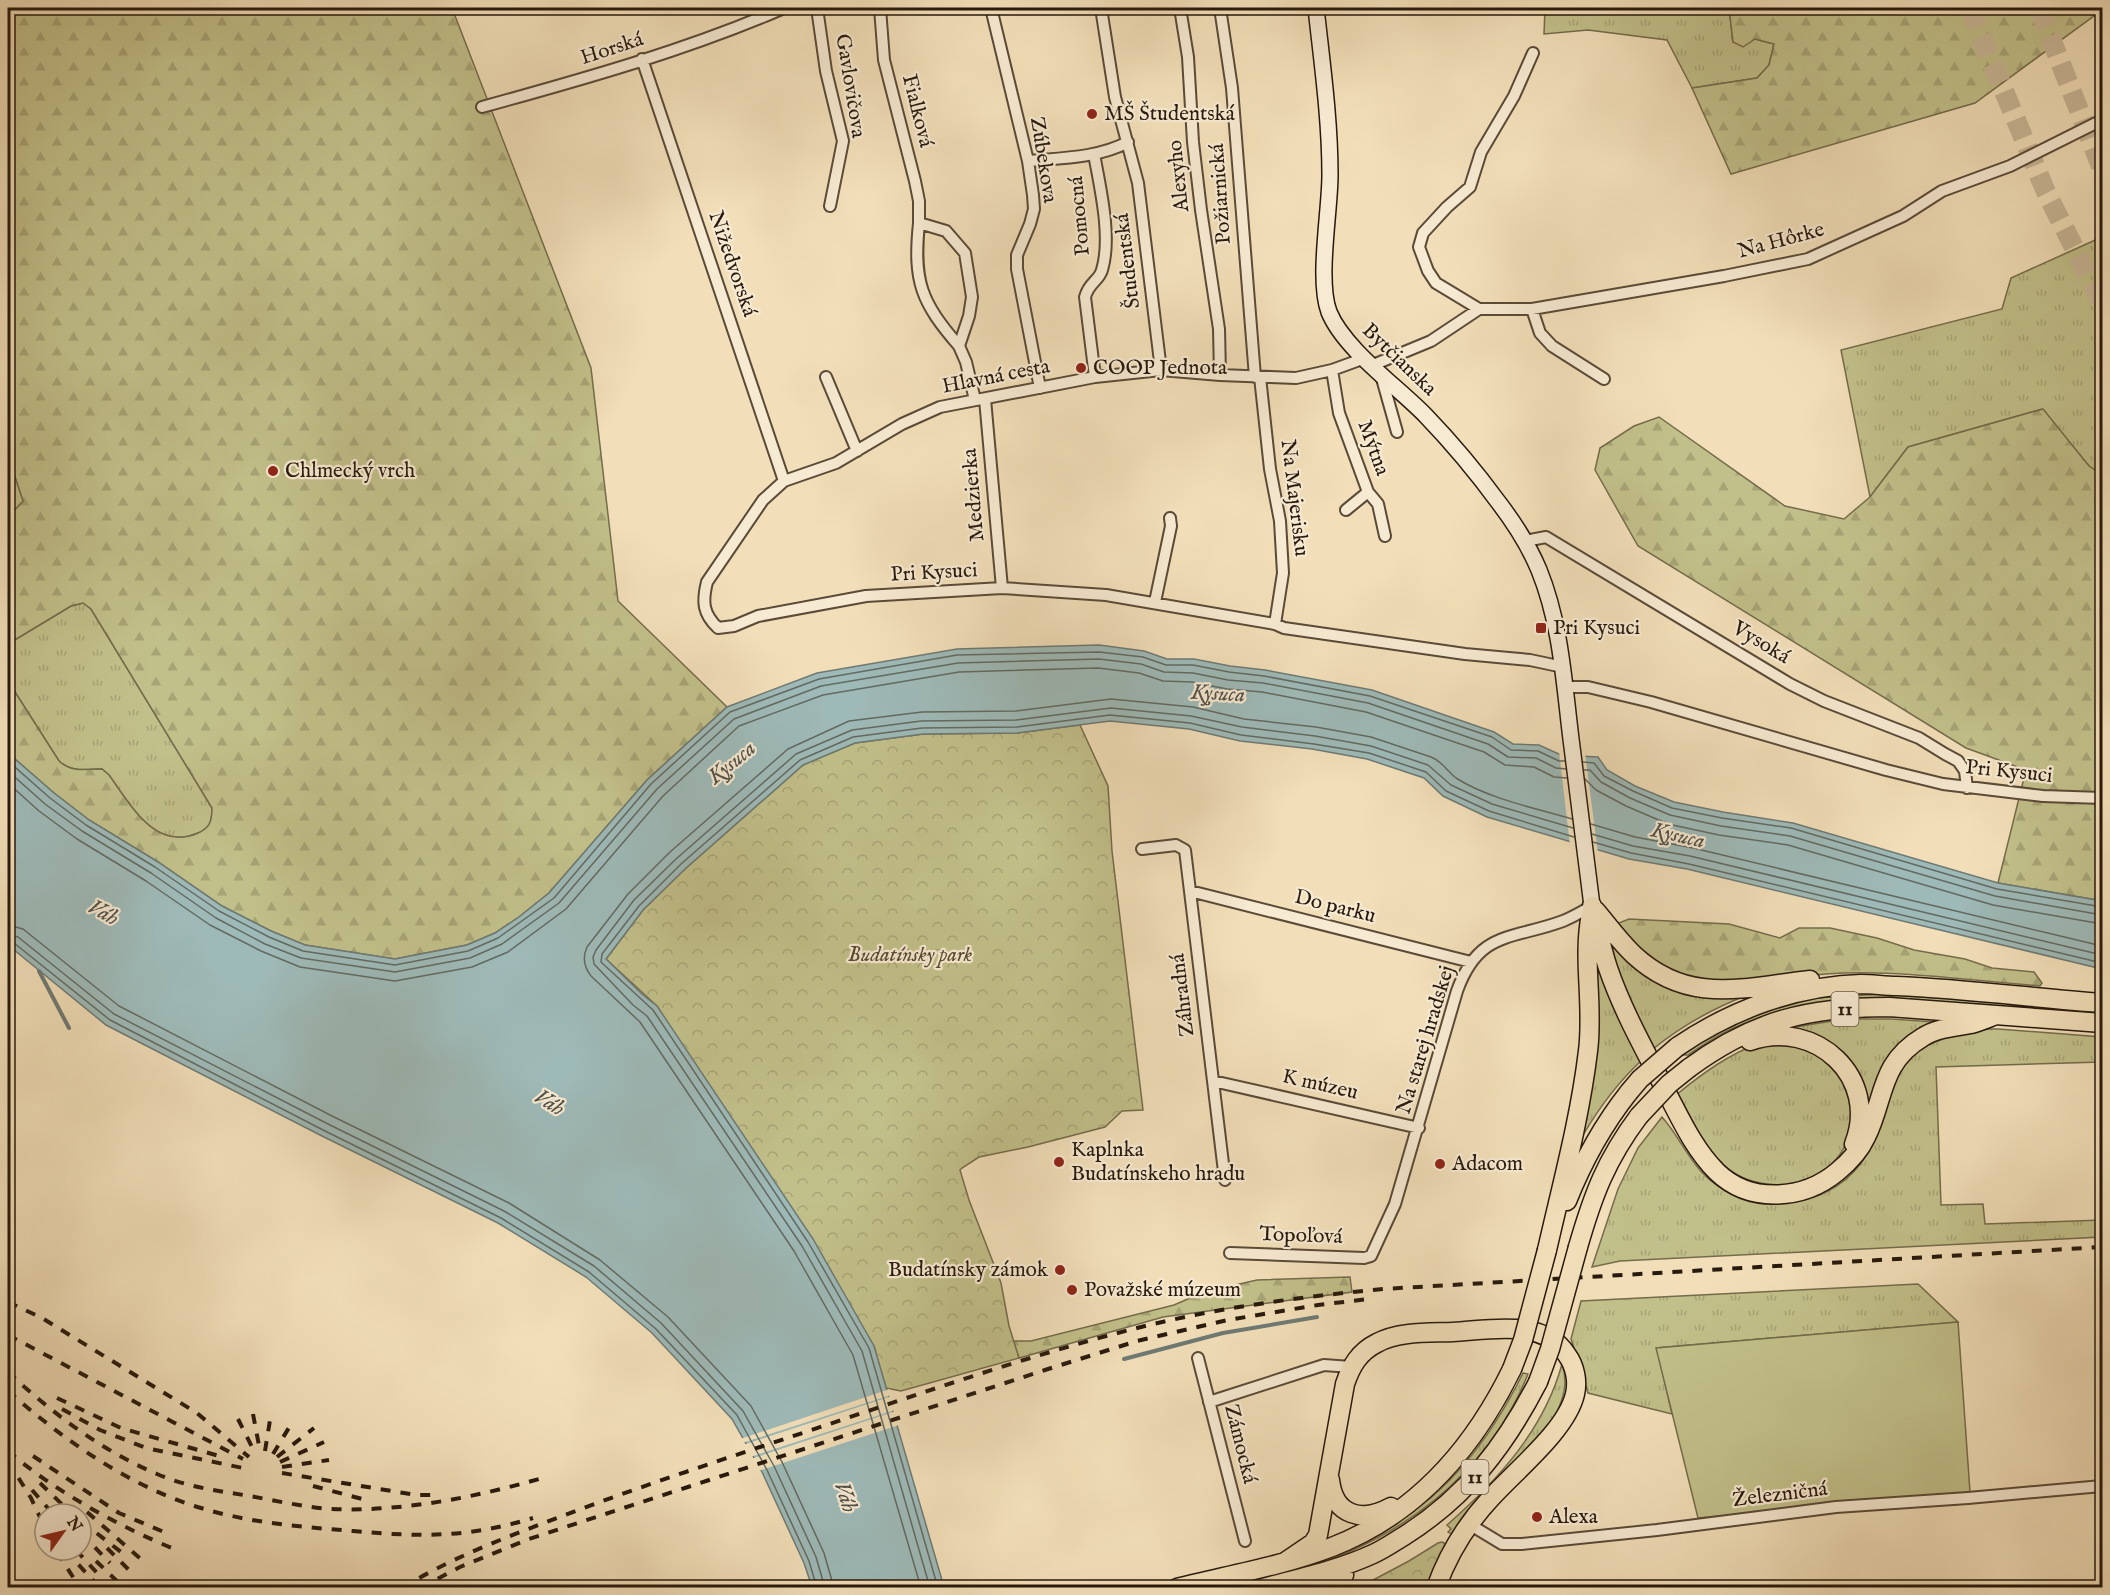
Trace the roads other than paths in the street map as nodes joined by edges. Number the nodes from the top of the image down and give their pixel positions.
1 (784, 8) edge
2 (817, 8) edge
3 (880, 8) edge
4 (991, 8) edge
5 (1101, 8) edge
6 (1180, 8) edge
7 (1220, 8) edge
8 (1316, 8) edge
9 (1533, 53) dead end
10 (642, 59) junction
11 (483, 107) dead end
12 (2103, 120) edge
13 (1128, 142) junction
14 (1094, 154) junction
15 (1028, 161) junction
16 (830, 206) dead end
17 (919, 223) junction
18 (1479, 309) junction
19 (1532, 309) junction
20 (959, 346) junction
21 (1373, 365) junction
22 (1161, 370) junction
23 (1332, 370) junction
24 (1220, 375) junction
25 (826, 377) dead end
26 (1095, 377) junction
27 (1258, 377) junction
28 (1604, 379) dead end
29 (1040, 388) junction
30 (980, 400) junction
31 (1397, 432) dead end
32 (857, 451) junction
33 (784, 481) junction
34 (1368, 492) junction
35 (1346, 510) dead end
36 (1170, 518) dead end
37 (1385, 536) dead end
38 (1526, 541) junction
39 (1002, 588) junction
40 (1155, 602) junction
41 (1275, 624) junction
42 (718, 628) joint
43 (1563, 667) junction
44 (1565, 687) junction
45 (1967, 788) junction
46 (2103, 798) edge
47 (1142, 849) dead end
48 (1190, 891) junction
49 (1592, 906) junction
50 (1470, 962) junction
51 (1860, 984) junction
52 (2103, 1003) edge
53 (1996, 1015) junction
54 (2103, 1023) edge
55 (1696, 1063) junction
56 (1213, 1081) junction
57 (1419, 1128) junction
58 (1847, 1162) junction
59 (1225, 1180) dead end
60 (1547, 1250) junction
61 (1230, 1252) dead end
62 (1371, 1256) joint
63 (1198, 1358) dead end
64 (1351, 1367) junction
65 (1209, 1402) junction
66 (1329, 1475) junction
67 (1429, 1485) junction
68 (2103, 1486) edge
69 (1469, 1524) junction
70 (1245, 1541) dead end
71 (1385, 1548) junction
72 (1285, 1562) junction
73 (1178, 1587) edge
74 (1263, 1587) edge
75 (1319, 1587) edge
76 (1436, 1587) edge

1 - 10 street, Horská
2 - 16 street, Gavlovičova
3 - 17 street, Fialková
4 - 15 street, Zúbekova
5 - 13 street, Študentská
6 - 24 street, Alexyho
7 - 27 street, Požiarnická
8 - 21 main road, Bytčianska
9 - 18 street
10 - 11 street, Horská
10 - 33 street, Nižedvorská
12 - 19 street, Na Hôrke
13 - 14 street
13 - 22 street, Študentská
14 - 15 street
14 - 26 street, Pomocná
15 - 29 street, Zúbekova
17 - 20 street, Fialková
17 - 20 street
18 - 19 street, Na Hôrke
18 - 21 street
19 - 28 street
20 - 30 street, Fialková
21 - 23 street, Hlavná cesta
21 - 31 street
21 - 38 main road, Bytčianska
22 - 24 street, Hlavná cesta
22 - 26 street, Hlavná cesta
23 - 27 street, Hlavná cesta
23 - 34 street, Mýtna
24 - 27 street, Hlavná cesta
25 - 32 street
26 - 29 street, Hlavná cesta
27 - 41 street, Na Majerisku
29 - 30 street, Hlavná cesta
30 - 32 street, Hlavná cesta
30 - 39 street, Medzierka
32 - 33 street, Hlavná cesta
33 - 42 street, Hlavná cesta
34 - 35 street
34 - 37 street, Mýtna
36 - 40 street
38 - 43 main road, Bytčianska
38 - 45 street, Vysoká
39 - 40 street, Pri Kysuci
39 - 42 street, Pri Kysuci
40 - 41 street, Pri Kysuci
41 - 43 street, Pri Kysuci
43 - 44 main road, Bytčianska
44 - 45 street, Pri Kysuci
44 - 49 main road, Bytčianska
45 - 46 street, Pri Kysuci
47 - 48 street, Záhradná
48 - 50 street, Do parku
48 - 56 street, Záhradná
49 - 50 street, Na starej hradskej
49 - 51 main road
49 - 58 main road
49 - 60 main road
50 - 57 street, Na starej hradskej
51 - 52 main road, 11
51 - 60 main road, 11, bridge
53 - 54 main road, 11
53 - 55 main road, 11
53 - 58 main road
55 - 58 main road
55 - 71 main road, 11, bridge
56 - 57 street, K múzeu
56 - 59 street, Záhradná
57 - 62 street, Na starej hradskej
60 - 67 main road, 11, bridge
61 - 62 street, Topoľová
63 - 65 street, Zámocká
64 - 65 street
64 - 66 main road
64 - 69 main road
65 - 70 street, Zámocká
66 - 67 main road
66 - 72 main road
67 - 72 main road, 11
68 - 69 street, Železničná
69 - 76 main road
71 - 74 main road, 11
71 - 75 main road
72 - 73 main road, 11

